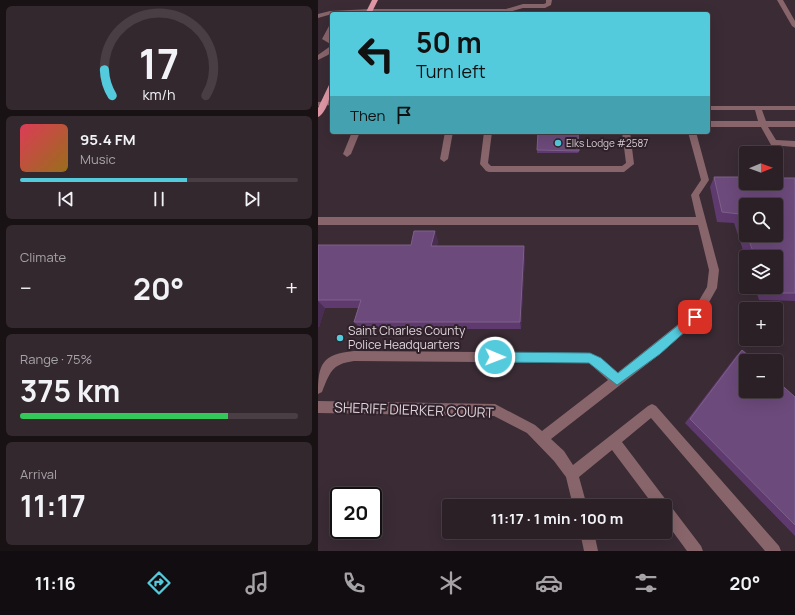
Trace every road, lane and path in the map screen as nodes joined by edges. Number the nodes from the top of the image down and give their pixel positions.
1 (375, 0) edge
2 (549, 0) edge
3 (780, 0) edge
4 (524, 3) edge
5 (369, 12) edge
6 (508, 12) edge
7 (330, 13) edge
8 (318, 16) edge
9 (795, 26) edge
10 (330, 30) edge
11 (325, 39) junction
12 (318, 42) edge
13 (330, 43) edge
14 (330, 49) edge
15 (318, 58) edge
16 (330, 91) edge
17 (325, 103) edge
18 (710, 108) edge
19 (758, 108) junction
20 (795, 108) edge
21 (318, 115) edge
22 (710, 124) edge
23 (763, 124) junction
24 (795, 124) edge
25 (355, 134) edge
26 (449, 134) edge
27 (488, 134) edge
28 (626, 134) edge
29 (693, 134) edge
30 (795, 144) edge
31 (347, 154) dead end
32 (444, 159) dead end
33 (318, 221) edge
34 (701, 221) junction
35 (617, 380) junction
36 (318, 388) edge
37 (318, 407) edge
38 (541, 439) junction
39 (614, 442) junction
40 (572, 474) junction
41 (578, 499) edge
42 (657, 499) edge
43 (672, 519) edge
44 (588, 539) edge
45 (591, 551) edge
46 (696, 551) edge
47 (774, 551) edge

1 - 5 main road
2 - 4 street
3 - 9 street
4 - 6 street
7 - 8 street
10 - 11 street
11 - 12 street
11 - 13 street
14 - 15 street
16 - 17 main road
17 - 21 main road
18 - 19 street
19 - 20 street
19 - 23 street
22 - 23 street
23 - 24 street
23 - 30 street
25 - 31 street
26 - 32 street
27 - 28 street
29 - 34 street
33 - 34 street
34 - 35 street
35 - 36 street
35 - 38 street
37 - 38 street, SHERIFF DIERKER COURT
38 - 40 street, SHERIFF DIERKER COURT
39 - 40 street
39 - 42 street
39 - 47 street
40 - 41 street, SHERIFF DIERKER COURT
43 - 46 street
44 - 45 street

